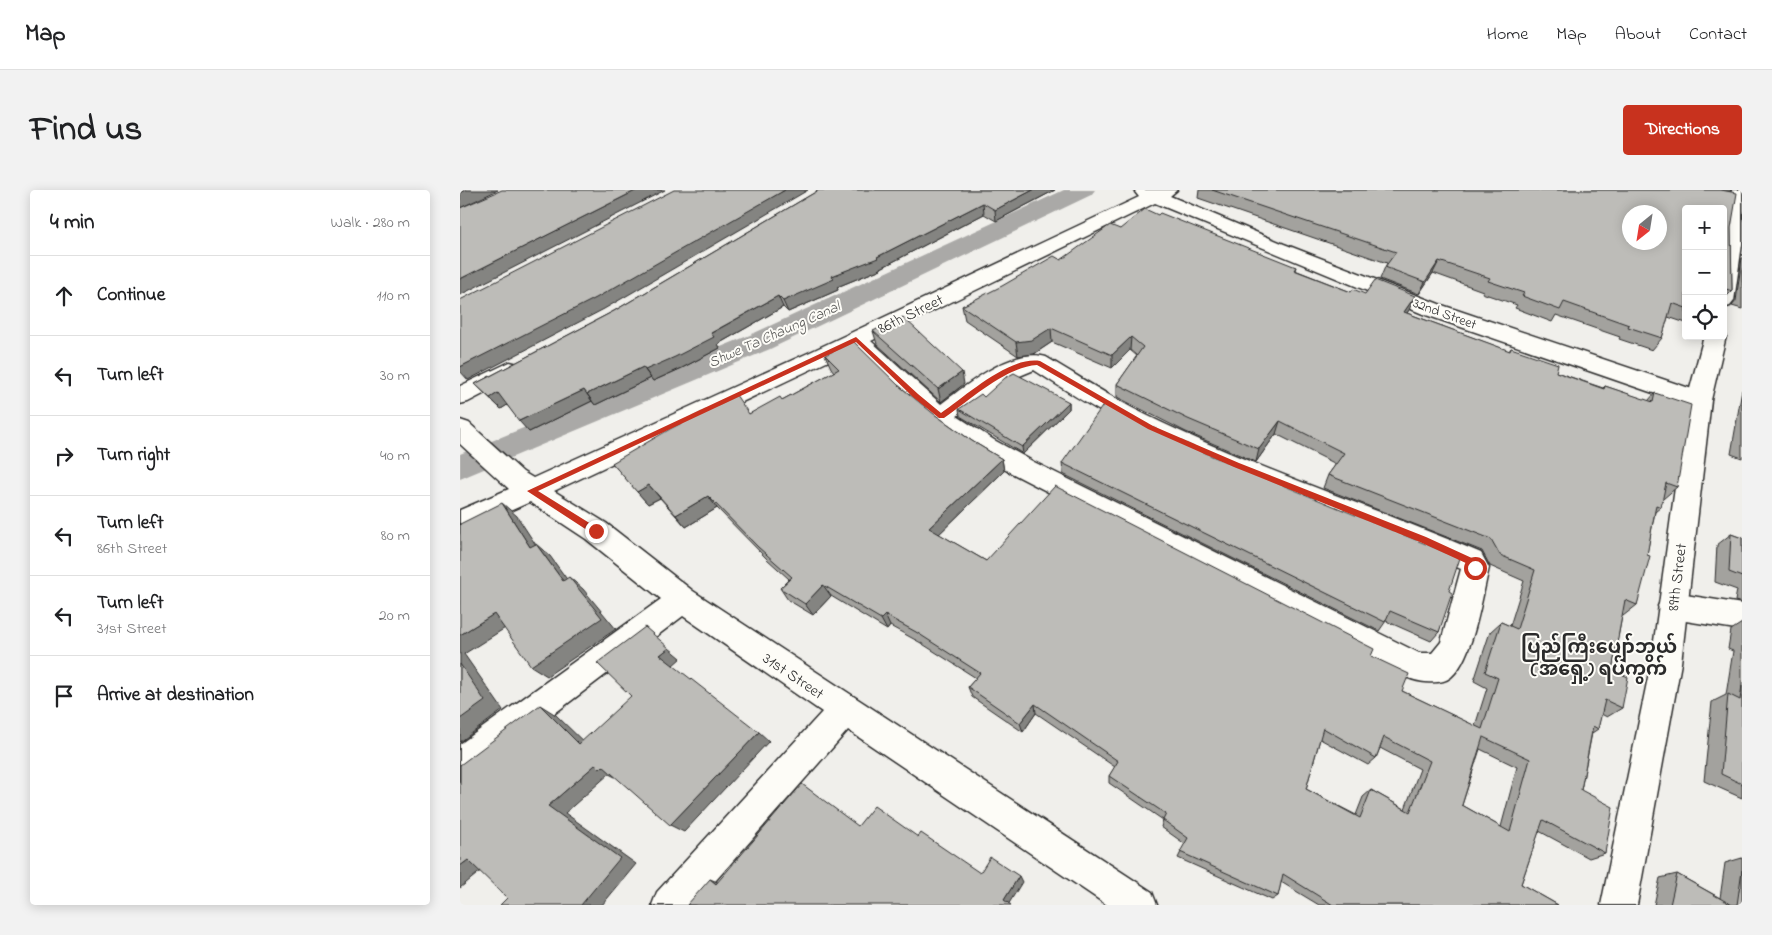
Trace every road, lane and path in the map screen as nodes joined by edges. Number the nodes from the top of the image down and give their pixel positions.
1 (1154, 192) edge
2 (1734, 197) edge
3 (1724, 295) edge
4 (856, 339) junction
5 (1714, 340) edge
6 (528, 360) edge
7 (460, 396) edge
8 (1699, 400) junction
9 (941, 416) junction
10 (460, 429) edge
11 (523, 485) junction
12 (460, 522) edge
13 (683, 600) junction
14 (1673, 606) junction
15 (1742, 617) edge
16 (845, 710) junction
17 (460, 764) edge
18 (670, 905) edge
19 (1139, 905) edge
20 (1619, 905) edge

1 - 4 street, 86th Street
1 - 8 street, 32nd Street
2 - 3 street
4 - 9 street
4 - 11 street, 86th Street
5 - 8 street, 89th Street
6 - 7 street
8 - 14 street, 89th Street
9 - 9 street
10 - 11 street, 31st Street
11 - 12 street, 86th Street
11 - 13 street, 31st Street
13 - 16 street, 31st Street
13 - 17 street
14 - 15 street
14 - 20 street, 89th Street
16 - 18 street
16 - 19 street, 31st Street

